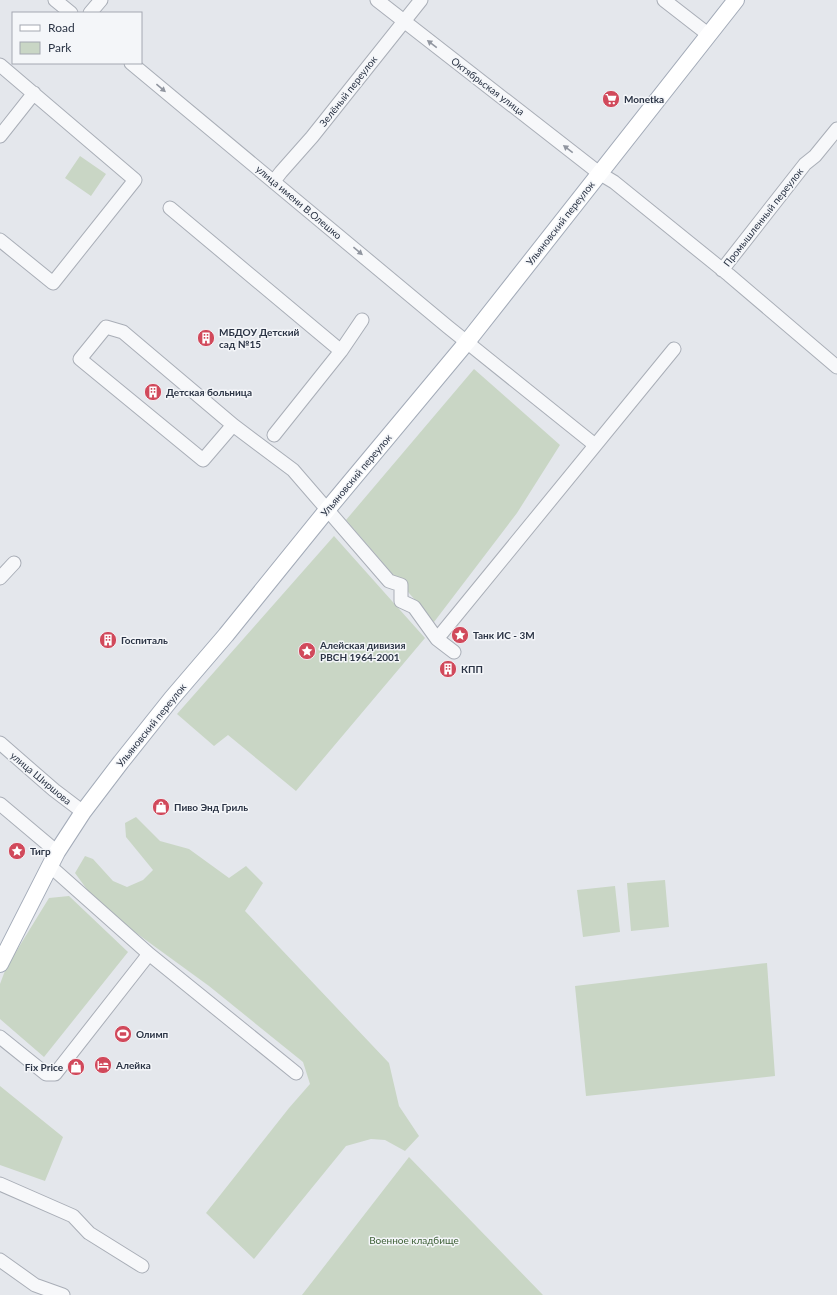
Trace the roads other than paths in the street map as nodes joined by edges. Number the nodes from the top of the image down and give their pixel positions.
1 (55, 0) edge
2 (101, 0) edge
3 (377, 0) edge
4 (421, 0) edge
5 (664, 0) edge
6 (736, 0) edge
7 (70, 12) edge
8 (91, 12) edge
9 (404, 22) junction
10 (709, 35) junction
11 (132, 64) edge
12 (0, 65) edge
13 (34, 94) junction
14 (837, 129) edge
15 (0, 136) edge
16 (599, 173) junction
17 (274, 181) junction
18 (170, 208) dead end
19 (0, 240) edge
20 (722, 270) junction
21 (362, 320) dead end
22 (467, 342) junction
23 (674, 349) dead end
24 (341, 351) junction
25 (837, 367) edge
26 (233, 425) junction
27 (274, 435) dead end
28 (595, 445) junction
29 (327, 510) junction
30 (14, 563) dead end
31 (0, 578) edge
32 (437, 639) junction
33 (454, 652) dead end
34 (0, 743) edge
35 (0, 804) edge
36 (83, 812) junction
37 (57, 852) junction
38 (50, 866) junction
39 (149, 954) junction
40 (0, 964) edge
41 (0, 1037) edge
42 (296, 1073) dead end
43 (0, 1184) edge
44 (0, 1260) edge
45 (142, 1266) dead end
46 (63, 1295) edge

1 - 7 street
2 - 8 street
3 - 9 street, Октябрьская улица
4 - 9 street, Зелёный переулок
5 - 10 street
6 - 10 main road, Ульяновский переулок
16 -> 9 street, Октябрьская улица
9 - 17 street, Зелёный переулок
10 - 16 main road, Ульяновский переулок
11 -> 17 street, улица имени В.Олешко
12 - 13 street
13 - 15 street
13 - 19 street
14 - 20 street, Промышленный переулок
16 - 20 street, Октябрьская улица
16 - 22 main road, Ульяновский переулок
17 -> 22 street, улица имени В.Олешко
18 - 24 street
20 - 25 street, Октябрьская улица
21 - 24 street
22 - 28 street, улица имени В.Олешко
22 - 29 main road, Ульяновский переулок
23 - 28 street
24 - 27 street
26 - 26 street
26 - 29 street
28 - 32 street
29 - 32 street
29 - 36 main road, Ульяновский переулок
30 - 31 street
32 - 33 street
34 - 36 street, улица Ширшова
35 - 37 street
36 - 37 main road, Ульяновский переулок
37 - 38 main road, Ульяновский переулок
38 - 39 street
38 - 40 main road, Ульяновский переулок
39 - 41 street
39 - 42 street
43 - 45 street
44 - 46 street

